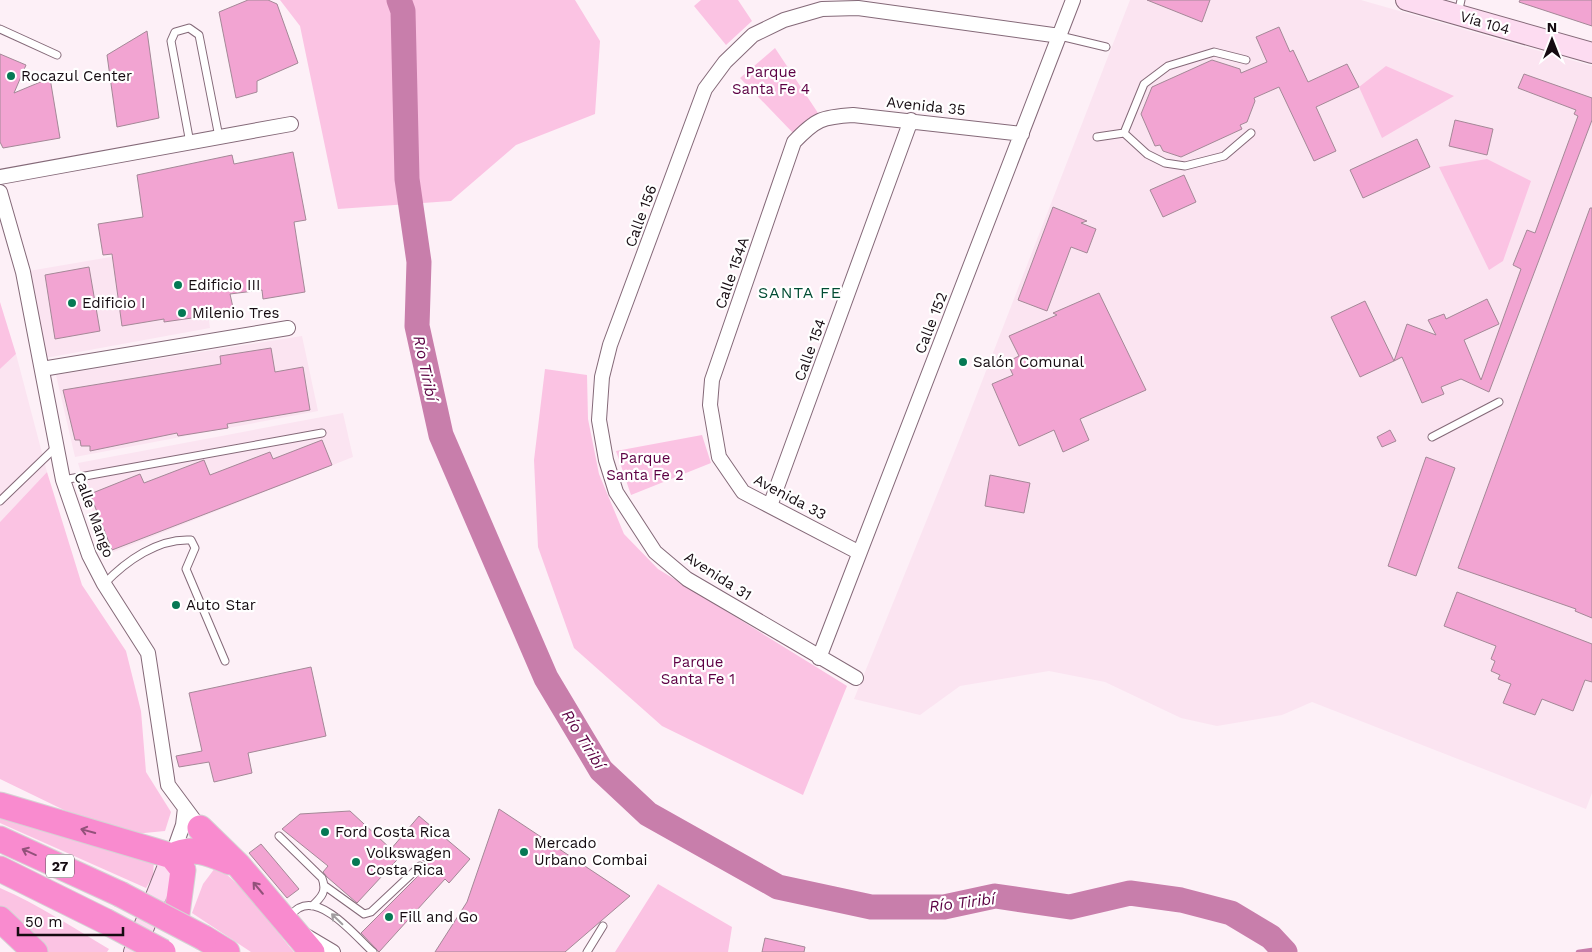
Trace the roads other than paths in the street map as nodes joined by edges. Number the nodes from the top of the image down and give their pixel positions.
1 (1073, 0) edge
2 (1406, 0) edge
3 (1424, 0) edge
4 (1460, 5) edge
5 (0, 29) edge
6 (1060, 36) junction
7 (1592, 45) edge
8 (1106, 47) dead end
9 (1592, 53) edge
10 (57, 55) dead end
11 (1246, 60) dead end
12 (826, 116) joint
13 (911, 120) junction
14 (291, 124) dead end
15 (1124, 133) junction
16 (1251, 133) dead end
17 (1022, 134) junction
18 (219, 137) junction
19 (1097, 137) dead end
20 (190, 143) junction
21 (0, 177) edge
22 (0, 192) edge
23 (288, 328) dead end
24 (42, 369) junction
25 (1499, 402) dead end
26 (322, 433) dead end
27 (1432, 437) dead end
28 (55, 448) junction
29 (720, 457) joint
30 (606, 460) joint
31 (63, 480) junction
32 (0, 501) edge
33 (770, 506) junction
34 (858, 552) junction
35 (104, 584) junction
36 (819, 658) junction
37 (225, 662) dead end
38 (856, 678) dead end
39 (0, 805) edge
40 (185, 808) junction
41 (279, 836) dead end
42 (0, 839) edge
43 (188, 843) junction
44 (420, 866) dead end
45 (0, 868) edge
46 (326, 886) junction
47 (312, 906) junction
48 (177, 914) joint
49 (0, 919) edge
50 (287, 923) junction
51 (603, 926) dead end
52 (35, 952) edge
53 (134, 952) edge
54 (162, 952) edge
55 (227, 952) edge
56 (312, 952) edge
57 (333, 952) edge
58 (373, 952) edge
59 (587, 952) edge

1 - 6 street, Calle 152
2 - 9 main road, Vía 104
3 - 4 main road, Vía 104
4 - 7 main road, Vía 104
5 - 10 lane
6 - 8 lane
6 - 17 street, Calle 152
6 - 30 street, Calle 156
11 - 15 lane
12 - 13 street, Avenida 35
12 - 29 street, Calle 154A
13 - 17 street, Avenida 35
13 - 33 street, Calle 154
14 - 18 street
15 - 16 lane
15 - 19 lane
17 - 34 street, Calle 152
18 - 20 street
18 - 20 lane
20 - 21 street
22 - 24 street, Calle Mango
23 - 24 street
24 - 28 street, Calle Mango
25 - 27 lane
26 - 31 lane
28 - 31 street, Calle Mango
28 - 32 lane
29 - 33 street, Avenida 33
30 - 36 street, Avenida 31
31 - 35 street, Calle Mango
33 - 34 street, Avenida 33
34 - 36 street, Calle 152
35 - 37 lane
35 - 40 street, Calle Mango
36 - 38 street, Avenida 31
43 -> 39 highway
40 - 43 street, Calle Mango
40 - 43 street
41 - 46 lane
55 -> 42 highway, 27, bridge
43 - 48 highway
50 -> 43 highway
43 - 53 main road
44 - 46 lane
45 - 54 highway, 27, bridge
46 - 47 lane
47 - 50 lane
58 -> 47 lane
48 - 54 main road
49 - 52 highway
50 - 56 highway
50 - 57 street
51 - 59 lane

